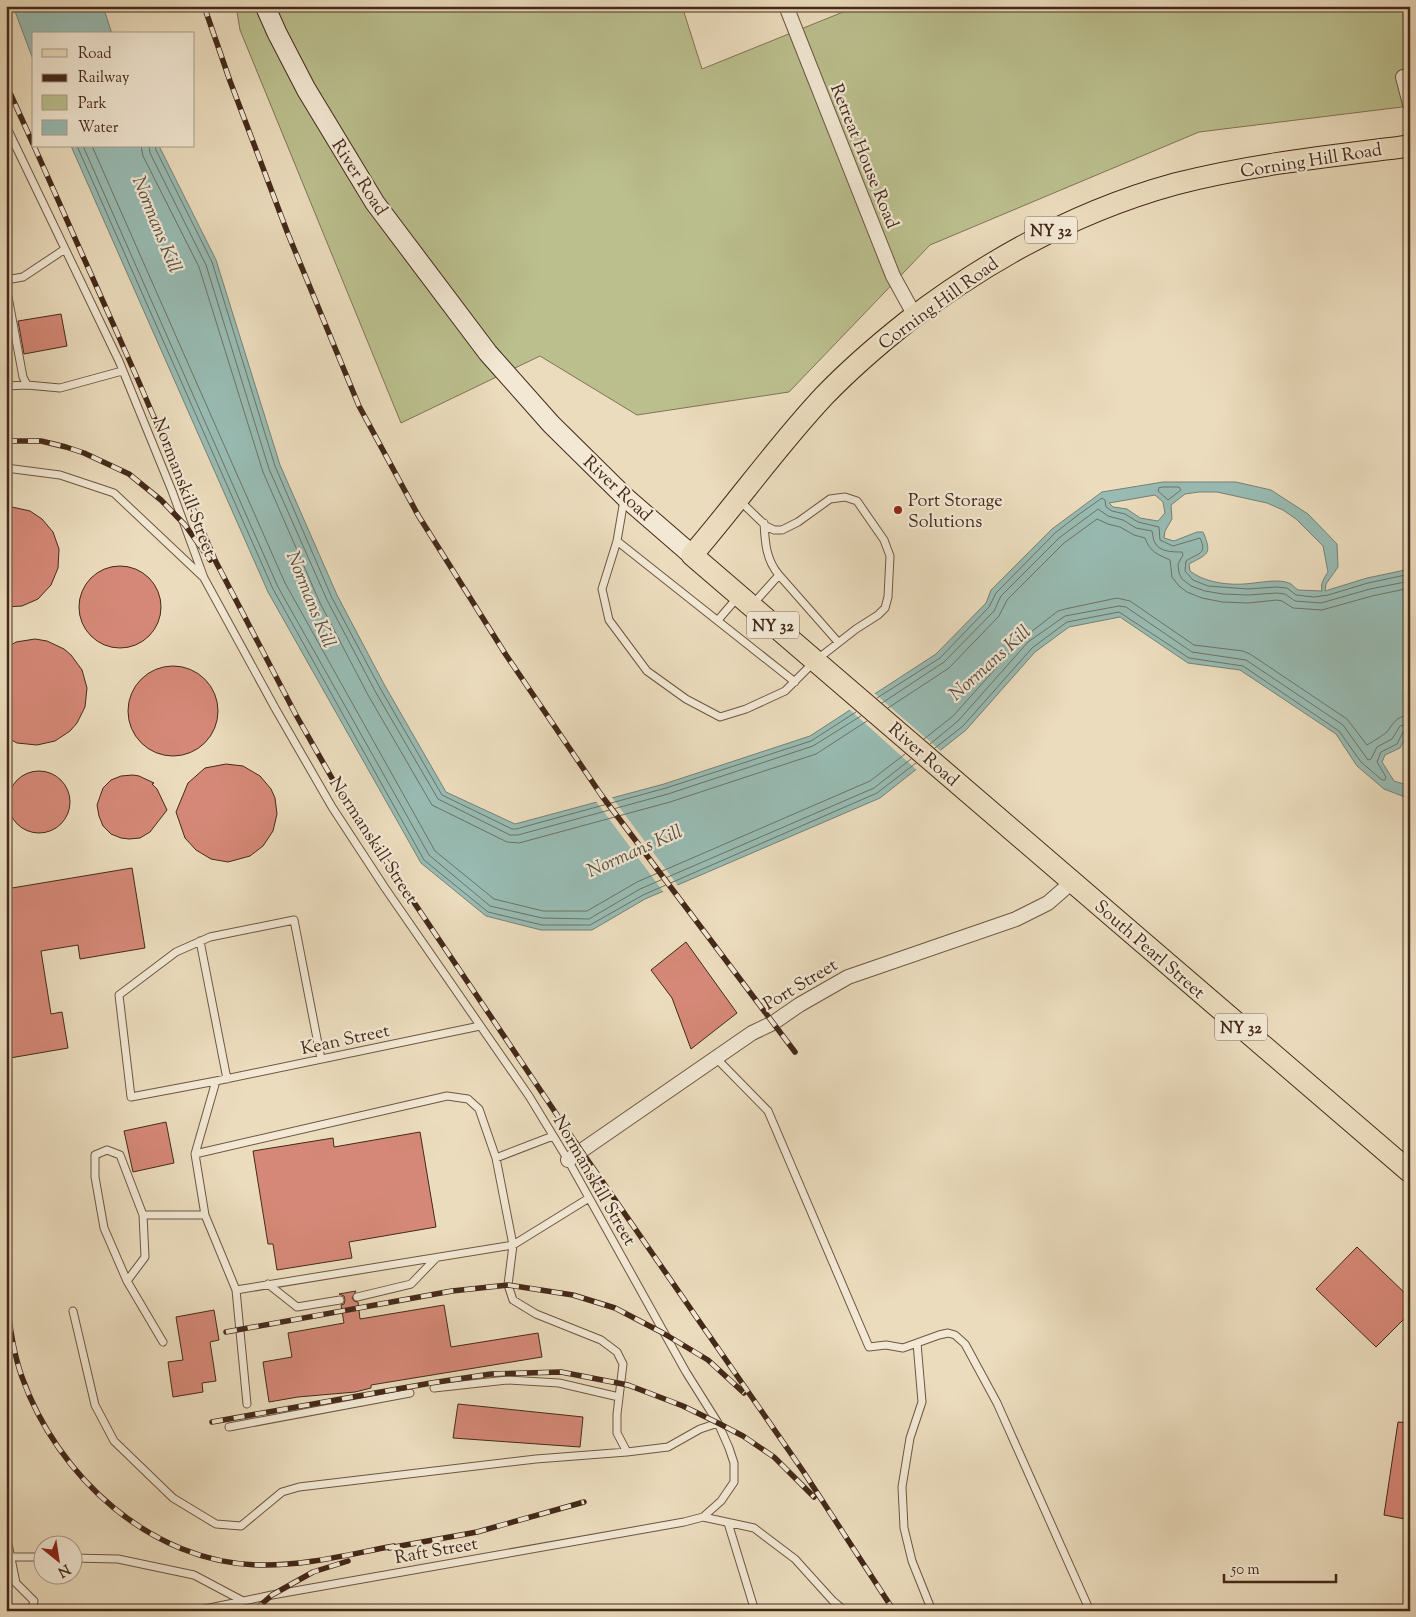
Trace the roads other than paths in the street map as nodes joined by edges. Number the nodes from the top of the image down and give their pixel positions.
1 (265, 6) edge
2 (786, 6) edge
3 (1403, 77) dead end
4 (1410, 104) edge
5 (6, 126) edge
6 (1410, 146) edge
7 (64, 249) junction
8 (6, 280) edge
9 (6, 286) edge
10 (915, 316) junction
11 (122, 370) junction
12 (27, 385) junction
13 (6, 386) edge
14 (6, 468) edge
15 (625, 497) junction
16 (738, 498) junction
17 (764, 523) junction
18 (617, 541) junction
19 (692, 556) junction
20 (779, 575) junction
21 (204, 578) junction
22 (745, 601) junction
23 (718, 620) junction
24 (838, 642) junction
25 (815, 661) junction
26 (794, 682) junction
27 (1072, 882) junction
28 (200, 941) junction
29 (480, 1026) junction
30 (321, 1059) junction
31 (717, 1059) junction
32 (227, 1079) junction
33 (216, 1081) junction
34 (553, 1136) junction
35 (195, 1154) junction
36 (496, 1158) junction
37 (568, 1160) junction
38 (1410, 1172) edge
39 (589, 1198) junction
40 (142, 1215) junction
41 (205, 1215) junction
42 (513, 1245) junction
43 (436, 1258) junction
44 (127, 1281) junction
45 (268, 1284) junction
46 (236, 1290) junction
47 (357, 1297) dead end
48 (340, 1300) dead end
49 (73, 1311) dead end
50 (163, 1342) dead end
51 (917, 1343) junction
52 (434, 1388) dead end
53 (410, 1393) dead end
54 (619, 1397) junction
55 (247, 1404) dead end
56 (718, 1423) junction
57 (229, 1427) dead end
58 (627, 1452) junction
59 (703, 1518) junction
60 (728, 1523) junction
61 (6, 1534) edge
62 (11, 1557) junction
63 (32, 1557) edge
64 (82, 1558) edge
65 (243, 1601) junction
66 (31, 1611) edge
67 (195, 1611) edge
68 (755, 1611) edge
69 (844, 1611) edge
70 (932, 1611) edge
71 (1090, 1611) edge

1 - 15 main road, River Road
2 - 10 street, Retreat House Road
3 - 4 street
5 - 7 lane, Normanskill Street
6 - 10 main road, Corning Hill Road / NY 32
7 - 8 lane
7 - 11 lane, Normanskill Street
9 - 12 lane
10 - 16 main road, Corning Hill Road / NY 32
11 - 12 lane
11 - 21 lane, Normanskill Street
12 - 13 lane
14 - 21 lane
15 - 18 lane
15 - 19 main road, River Road
16 - 17 lane
16 - 19 main road, Corning Hill Road / NY 32
17 - 20 lane
17 - 24 lane
18 - 23 lane
18 - 26 lane
19 - 22 main road, River Road / NY 32
20 - 22 lane
20 - 24 lane
21 - 29 lane, Normanskill Street
22 - 23 lane
22 - 25 main road, River Road / NY 32
23 - 26 lane
24 - 25 lane
25 - 26 lane
25 - 27 main road, River Road / NY 32
27 - 31 street, Port Street
27 - 38 main road, South Pearl Street / NY 32
28 - 30 lane
28 - 32 lane
28 - 33 lane, Kean Street
29 - 30 lane, Kean Street
29 - 34 lane, Normanskill Street
30 - 32 lane, Kean Street
31 - 37 street, Port Street
31 - 51 lane
32 - 33 lane, Kean Street
33 - 35 lane
34 - 36 lane
34 - 37 lane, Normanskill Street
35 - 36 lane
35 - 41 lane
36 - 42 lane
37 - 39 lane, Normanskill Street
39 - 42 lane
39 - 56 lane, Normanskill Street
40 - 41 lane
40 - 44 lane
40 - 44 lane
41 - 46 lane
42 - 43 lane
42 - 54 lane
43 - 45 lane
43 - 47 lane
44 - 50 lane
45 - 46 lane
45 - 48 lane
46 - 55 lane
49 - 58 lane
51 - 70 lane
51 - 71 lane
52 - 54 lane
53 - 57 lane
54 - 58 lane
56 - 58 lane
56 - 59 lane, Normanskill Street
59 - 60 lane
59 - 65 lane, Raft Street
60 - 68 lane
60 - 69 lane
61 - 62 lane
62 - 63 lane
62 - 66 lane
64 - 65 lane
65 - 67 lane, Raft Street

